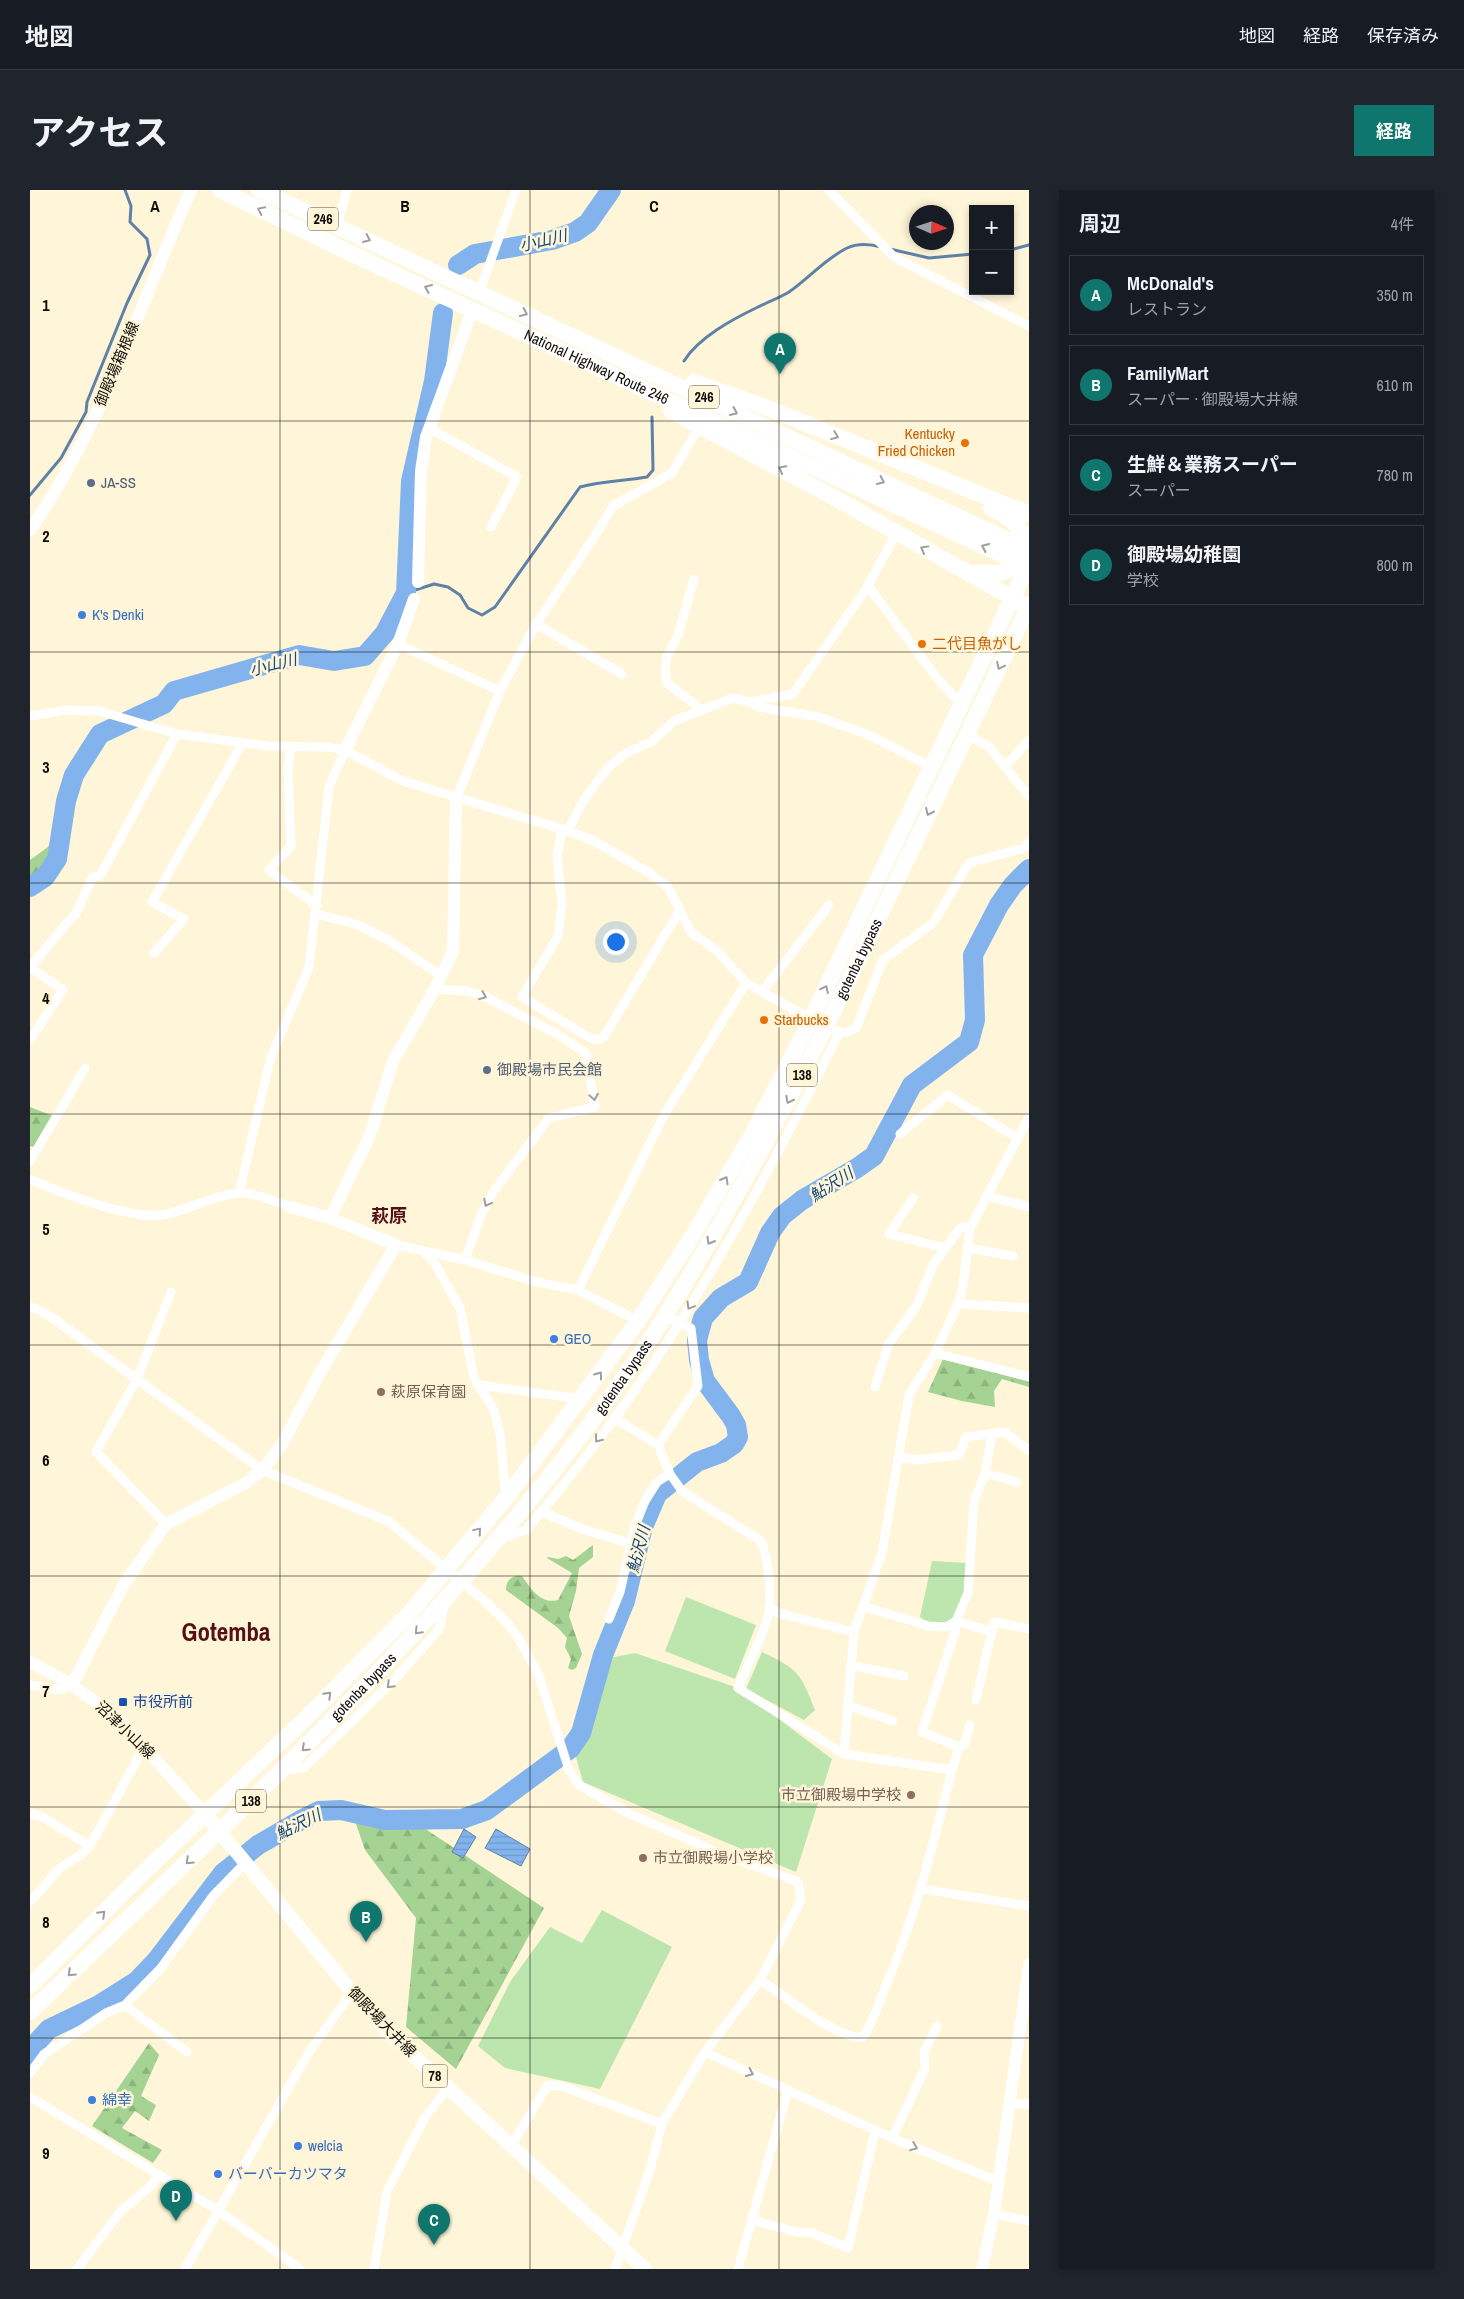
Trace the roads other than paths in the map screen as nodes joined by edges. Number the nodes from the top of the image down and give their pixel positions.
1 (191, 190) edge
2 (220, 190) edge
3 (260, 190) edge
4 (347, 190) edge
5 (516, 190) edge
6 (829, 190) edge
7 (337, 225) junction
8 (480, 292) junction
9 (472, 308) junction
10 (1029, 326) edge
11 (641, 368) junction
12 (636, 384) junction
13 (699, 427) junction
14 (429, 428) junction
15 (907, 465) junction
16 (924, 510) junction
17 (1029, 514) edge
18 (491, 527) dead end
19 (30, 530) edge
20 (896, 534) junction
21 (1029, 546) edge
22 (1029, 550) edge
23 (1029, 563) edge
24 (956, 568) junction
25 (1029, 568) edge
26 (694, 579) dead end
27 (418, 582) joint
28 (868, 586) junction
29 (1019, 588) edge
30 (414, 599) joint
31 (1029, 606) edge
32 (536, 624) junction
33 (398, 644) junction
34 (622, 674) dead end
35 (500, 691) junction
36 (750, 702) junction
37 (961, 705) junction
38 (701, 709) junction
39 (30, 716) edge
40 (177, 734) junction
41 (966, 734) junction
42 (1029, 740) edge
43 (242, 744) junction
44 (291, 748) junction
45 (345, 750) junction
46 (931, 767) junction
47 (1005, 767) junction
48 (1029, 796) edge
49 (456, 798) junction
50 (565, 830) junction
51 (1029, 842) edge
52 (829, 905) dead end
53 (316, 910) junction
54 (680, 910) junction
55 (154, 953) dead end
56 (441, 976) junction
57 (746, 983) junction
58 (435, 989) junction
59 (762, 992) junction
60 (811, 1020) junction
61 (833, 1030) junction
62 (30, 1040) edge
63 (85, 1068) dead end
64 (1029, 1116) edge
65 (900, 1134) dead end
66 (1017, 1138) junction
67 (30, 1161) edge
68 (30, 1179) edge
69 (239, 1193) junction
70 (986, 1196) junction
71 (913, 1198) dead end
72 (290, 1207) joint
73 (1029, 1207) edge
74 (330, 1218) junction
75 (971, 1225) junction
76 (396, 1245) junction
77 (945, 1248) junction
78 (968, 1248) junction
79 (425, 1252) junction
80 (1013, 1256) dead end
81 (465, 1260) junction
82 (578, 1290) junction
83 (171, 1292) dead end
84 (958, 1304) junction
85 (30, 1306) edge
86 (1029, 1308) edge
87 (672, 1319) junction
88 (638, 1321) junction
89 (935, 1353) junction
90 (1029, 1377) edge
91 (137, 1379) junction
92 (479, 1385) junction
93 (875, 1387) dead end
94 (581, 1399) junction
95 (614, 1418) junction
96 (992, 1434) junction
97 (658, 1445) junction
98 (1029, 1451) edge
99 (898, 1457) junction
100 (262, 1470) junction
101 (985, 1473) junction
102 (670, 1474) junction
103 (1017, 1482) dead end
104 (506, 1498) junction
105 (542, 1512) junction
106 (166, 1524) junction
107 (498, 1540) junction
108 (632, 1544) junction
109 (447, 1568) junction
110 (463, 1582) junction
111 (769, 1606) junction
112 (865, 1607) junction
113 (609, 1619) dead end
114 (956, 1622) junction
115 (1029, 1629) edge
116 (854, 1632) junction
117 (992, 1632) junction
118 (30, 1662) edge
119 (850, 1665) junction
120 (904, 1676) dead end
121 (30, 1685) edge
122 (72, 1685) junction
123 (976, 1700) dead end
124 (847, 1705) junction
125 (893, 1721) dead end
126 (970, 1725) dead end
127 (144, 1747) junction
128 (959, 1747) junction
129 (844, 1754) junction
130 (952, 1770) junction
131 (30, 1814) edge
132 (206, 1815) junction
133 (220, 1831) junction
134 (90, 1846) junction
135 (245, 1863) junction
136 (922, 1889) junction
137 (30, 1902) edge
138 (1029, 1906) edge
139 (1029, 1965) edge
140 (760, 1980) junction
141 (30, 1986) edge
142 (352, 1992) junction
143 (125, 2005) junction
144 (30, 2012) edge
145 (937, 2026) dead end
146 (187, 2052) dead end
147 (705, 2052) junction
148 (30, 2073) edge
149 (448, 2088) junction
150 (788, 2090) junction
151 (30, 2097) edge
152 (1010, 2104) junction
153 (1029, 2104) edge
154 (662, 2124) junction
155 (876, 2131) junction
156 (892, 2138) junction
157 (511, 2146) junction
158 (159, 2174) junction
159 (997, 2180) junction
160 (219, 2211) junction
161 (994, 2214) junction
162 (752, 2220) junction
163 (1029, 2221) edge
164 (624, 2248) junction
165 (77, 2269) edge
166 (185, 2269) edge
167 (300, 2269) edge
168 (374, 2269) edge
169 (615, 2269) edge
170 (646, 2269) edge
171 (738, 2269) edge
172 (982, 2269) edge

1 - 19 street, 御殿場箱根線
9 -> 2 highway, National Highway Route 246 / 246
3 - 7 highway, National Highway Route 246 / 246
4 - 7 street
5 - 8 street
6 - 10 street
7 -> 8 highway, National Highway Route 246 / 246
8 - 9 street
8 -> 11 highway, National Highway Route 246 / 246
9 - 12 highway, National Highway Route 246 / 246
9 - 14 street
11 -> 15 highway, 246
11 -> 16 highway, National Highway Route 246 / 246
12 - 13 highway, 246
12 - 16 highway, National Highway Route 246 / 246
20 -> 13 highway, 246
13 - 32 street
14 - 18 street
14 - 27 street
15 - 17 highway, 246
15 - 21 highway
16 - 22 highway, National Highway Route 246 / 246
25 -> 16 highway, National Highway Route 246 / 246
24 -> 20 highway, 246
20 - 28 street
23 - 24 highway
23 - 29 highway, 138
24 - 29 highway, 246
26 - 38 street
27 - 30 street
28 - 36 street
28 - 37 street
29 - 31 highway, 246
29 - 37 highway, gotenba bypass / 138
30 - 33 street
31 -> 41 highway, gotenba bypass / 138
32 - 34 street
32 - 35 street
33 - 35 street
33 - 45 street
35 - 49 street
36 - 38 street
36 - 46 street
37 - 46 highway, gotenba bypass / 138
38 - 50 street
39 - 40 street
40 - 43 street
40 - 62 street
41 - 47 street
41 -> 61 highway, gotenba bypass / 138
42 - 47 street
43 - 44 street
43 - 55 street
44 - 45 street
44 - 53 street
45 - 49 street
45 - 53 street
60 -> 46 highway, gotenba bypass / 138
47 - 48 street
49 - 50 street
49 - 56 street
50 - 54 street
50 - 54 street
51 - 61 street
52 - 59 street
53 - 56 street
53 - 69 street
54 - 57 street
56 - 58 street
57 - 59 street
57 - 82 street
58 - 74 street
58 -> 81 street
59 - 60 street
88 -> 60 highway, gotenba bypass / 138
61 -> 87 highway, gotenba bypass / 138
63 - 67 street
64 - 66 street
65 - 66 street
66 - 70 street
68 - 69 street
69 - 72 street
70 - 73 street
70 - 75 street
71 - 77 street
72 - 74 street
74 - 76 street
75 - 77 street
75 - 78 street
76 - 79 street
76 - 100 street
77 - 93 street
78 - 80 street
78 - 84 street
79 - 81 street
79 - 92 street
81 - 82 street
82 - 88 street
83 - 91 street
84 - 86 street
84 - 89 street
85 - 91 street
87 - 95 street
87 - 97 street
87 - 107 highway, gotenba bypass / 138
94 -> 88 highway, gotenba bypass / 138
89 - 90 street
89 - 99 street
91 - 100 street
91 - 106 street
92 - 94 street
92 - 104 street
94 - 104 highway, gotenba bypass / 138
95 - 97 street
95 -> 105 street
96 - 98 street
96 - 99 street
96 - 101 street
97 - 102 street
99 - 112 street
100 - 106 street
100 - 109 street
101 - 103 street
101 - 114 street
102 - 108 street
102 - 111 street
109 -> 104 highway, gotenba bypass / 138
105 - 107 street
105 - 108 street
106 - 122 street
107 - 110 highway, gotenba bypass / 138
108 - 113 street
109 - 110 street
132 -> 109 highway, gotenba bypass / 138
110 -> 133 highway, gotenba bypass / 138
110 - 140 street
111 - 116 street
111 - 129 street
112 - 114 street
112 - 116 street
114 - 117 street
114 - 128 street
115 - 117 street
116 - 119 street
117 - 123 street
118 - 122 street, 沼津小山線
119 - 120 street
119 - 124 street
121 - 122 street
122 - 127 street, 沼津小山線
124 - 125 street
124 - 129 street
126 - 128 street
127 - 132 street, 沼津小山線
127 - 134 street
128 - 130 street
129 - 130 street
130 - 136 street
131 - 134 street
132 - 133 main road, 御殿場大井線 / 78
141 -> 132 highway, gotenba bypass / 138
133 - 135 main road, 御殿場大井線 / 78
133 -> 144 highway, gotenba bypass / 138
134 - 137 street
135 - 142 main road, 御殿場大井線 / 78
135 - 143 street
136 - 138 street
136 - 140 street
139 - 152 street
140 - 147 street
142 - 149 main road, 御殿場大井線 / 78
142 - 160 street
143 - 146 street
143 - 148 street
145 - 156 street
147 -> 150 street
147 - 154 street
149 - 157 main road, 御殿場大井線 / 78
149 - 168 street
150 - 155 street
150 - 162 street
151 - 158 street
152 - 153 street
152 - 159 street
154 - 157 street
154 - 164 street
155 - 156 street
155 - 162 street
156 -> 159 street
157 - 164 main road, 御殿場大井線 / 78
158 - 160 street
158 - 165 street
159 - 161 street
160 - 166 street
160 - 167 street
161 - 163 street
161 - 172 street
162 - 171 street
164 - 169 street
164 - 170 main road, 御殿場大井線 / 78

